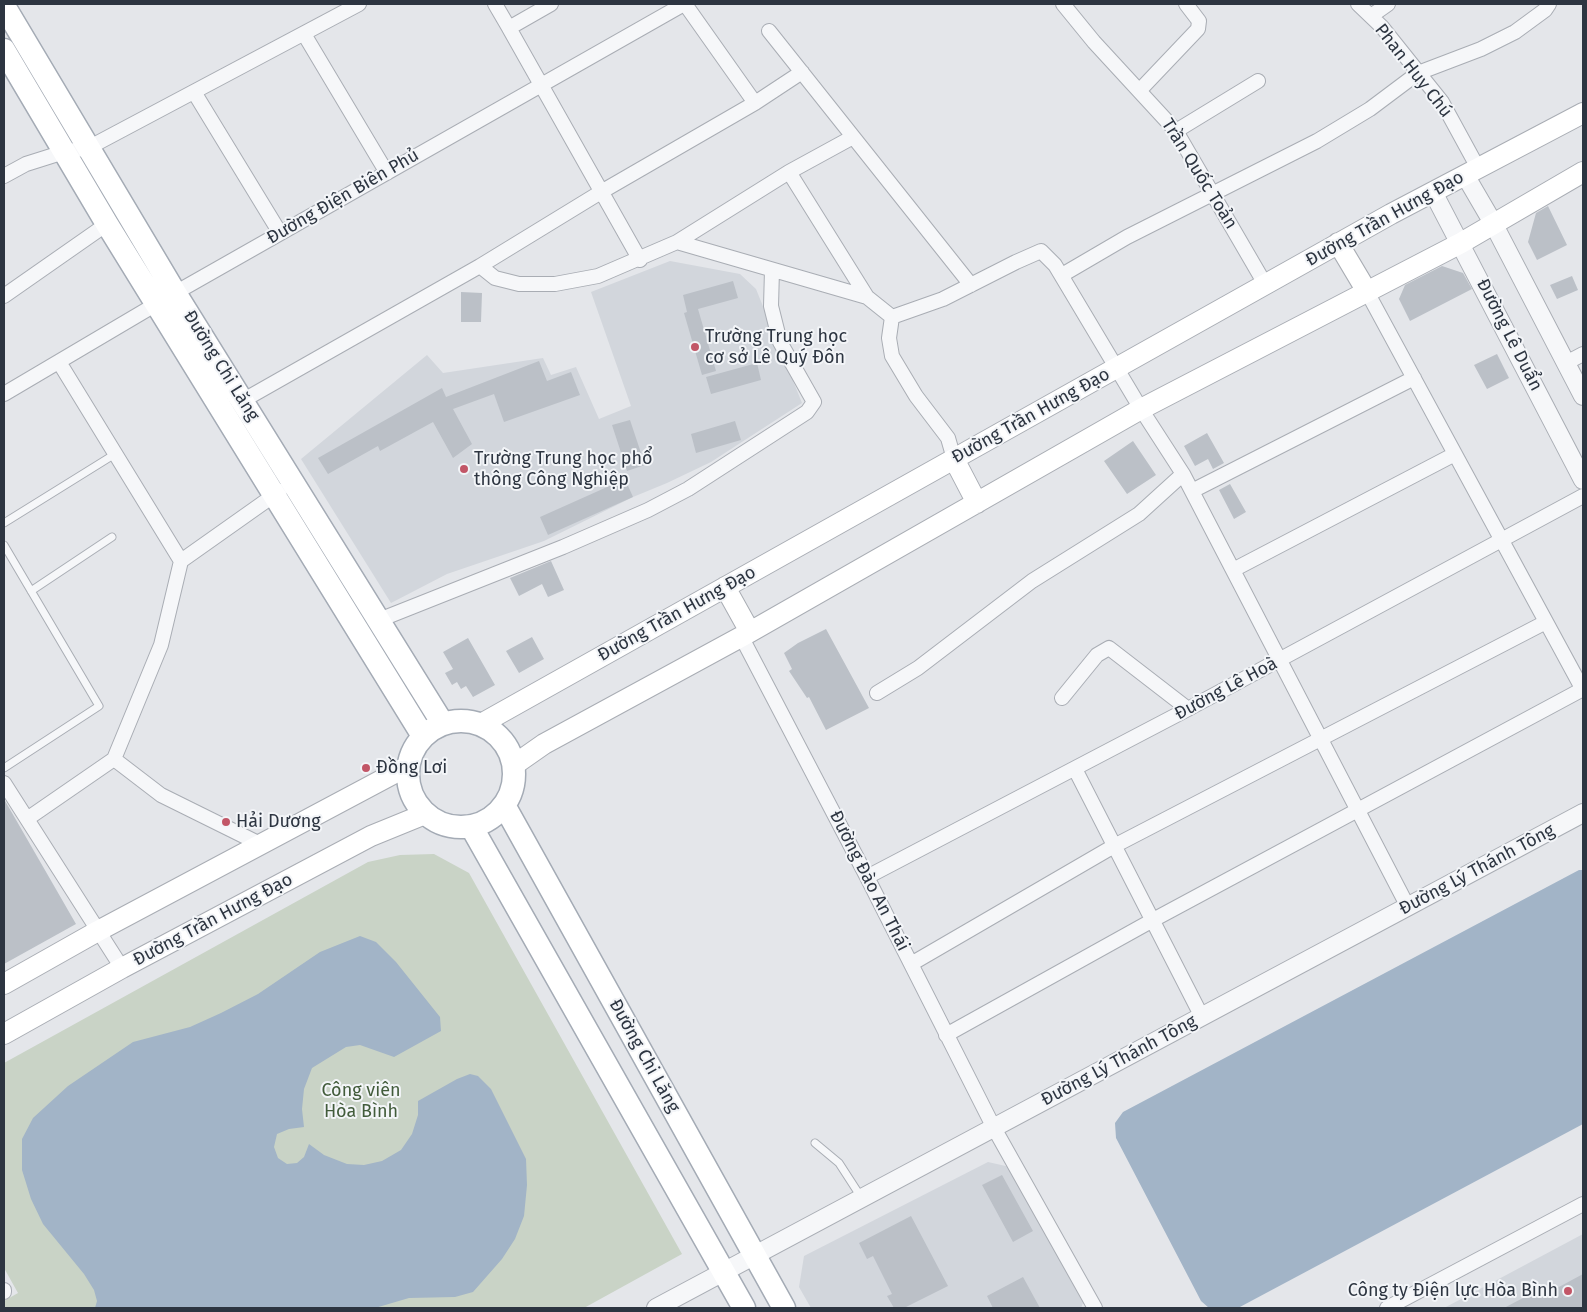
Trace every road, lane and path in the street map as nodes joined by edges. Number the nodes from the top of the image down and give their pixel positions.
1 (359, 4) edge
2 (495, 4) edge
3 (551, 4) edge
4 (685, 4) edge
5 (1063, 4) edge
6 (1186, 4) edge
7 (1358, 4) edge
8 (1388, 4) edge
9 (1550, 4) edge
10 (4, 6) edge
11 (1371, 16) junction
12 (509, 28) junction
13 (769, 31) dead end
14 (304, 34) junction
15 (4, 50) edge
16 (802, 72) junction
17 (1418, 74) junction
18 (1258, 82) dead end
19 (541, 85) junction
20 (1140, 90) junction
21 (194, 92) junction
22 (755, 103) junction
23 (1583, 112) edge
24 (1176, 131) junction
25 (853, 136) junction
26 (88, 148) junction
27 (64, 152) junction
28 (789, 172) junction
29 (1471, 172) junction
30 (1583, 172) edge
31 (386, 173) junction
32 (4, 176) edge
33 (601, 192) junction
34 (1433, 192) junction
35 (1213, 194) junction
36 (1493, 223) junction
37 (107, 224) junction
38 (280, 233) junction
39 (677, 242) junction
40 (1338, 243) junction
41 (1461, 243) junction
42 (640, 260) junction
43 (480, 266) junction
44 (772, 270) junction
45 (1062, 275) junction
46 (1265, 284) junction
47 (971, 285) junction
48 (1366, 290) junction
49 (4, 296) edge
50 (867, 297) junction
51 (166, 298) junction
52 (892, 317) junction
53 (1583, 354) edge
54 (59, 362) junction
55 (1566, 363) junction
56 (1116, 368) junction
57 (1414, 378) junction
58 (4, 394) edge
59 (1583, 396) edge
60 (242, 401) junction
61 (1141, 410) junction
62 (115, 454) junction
63 (1455, 454) junction
64 (954, 459) junction
65 (1183, 474) junction
66 (1583, 480) edge
67 (292, 482) junction
68 (1192, 491) junction
69 (274, 495) junction
70 (1583, 496) edge
71 (977, 503) junction
72 (4, 523) edge
73 (112, 537) dead end
74 (1502, 540) junction
75 (4, 545) edge
76 (181, 561) junction
77 (1233, 570) junction
78 (725, 587) junction
79 (31, 591) junction
80 (379, 620) junction
81 (1546, 622) junction
82 (745, 634) junction
83 (1280, 660) junction
84 (1583, 690) edge
85 (877, 693) dead end
86 (1062, 698) dead end
87 (1188, 709) junction
88 (443, 724) junction
89 (481, 724) junction
90 (423, 736) junction
91 (1321, 739) junction
92 (114, 759) junction
93 (408, 766) junction
94 (514, 766) junction
95 (4, 768) edge
96 (1075, 769) junction
97 (4, 783) edge
98 (504, 805) junction
99 (1358, 810) junction
100 (1583, 813) edge
101 (425, 814) junction
102 (27, 820) junction
103 (471, 826) junction
104 (262, 845) junction
105 (1114, 846) junction
106 (867, 877) junction
107 (1408, 907) junction
108 (1153, 920) junction
109 (98, 931) junction
110 (911, 964) junction
111 (122, 968) junction
112 (4, 984) edge
113 (1202, 1017) junction
114 (4, 1034) edge
115 (946, 1035) junction
116 (994, 1128) junction
117 (815, 1143) dead end
118 (862, 1198) junction
119 (1583, 1204) edge
120 (755, 1255) junction
121 (724, 1272) junction
122 (656, 1308) edge
123 (744, 1308) edge
124 (784, 1308) edge
125 (1095, 1308) edge
126 (1387, 1308) edge

1 - 14 street
2 - 12 street
3 - 12 street
4 - 19 street, Đường Điện Biên Phủ
4 - 22 street
5 - 20 street, Trần Quốc Toản
6 - 20 street
7 - 11 street, Phan Huy Chú
8 - 11 street
9 - 17 street
10 - 26 main road, Đường Chi Lăng
11 - 17 street, Phan Huy Chú
12 - 19 street
13 - 16 street
14 - 21 street
14 - 31 street
15 - 27 main road, Đường Chi Lăng
16 - 22 street
16 - 25 street
17 - 29 street, Phan Huy Chú
17 - 35 street
18 - 24 street
19 - 31 street, Đường Điện Biên Phủ
19 - 33 street
20 - 24 street, Trần Quốc Toản
21 - 26 street
21 - 38 street
22 - 33 street
23 - 29 main road, Đường Trần Hưng Đạo
24 - 35 street, Trần Quốc Toản
25 - 28 street
25 - 47 street
26 - 27 street
26 - 51 main road, Đường Chi Lăng
27 - 32 street
27 - 37 main road, Đường Chi Lăng
28 - 39 street
28 - 50 street
29 - 34 main road, Đường Trần Hưng Đạo
29 - 36 street, Đường Lê Duẩn
30 - 36 main road
31 - 38 street, Đường Điện Biên Phủ
33 - 42 street
33 - 43 street
34 - 40 main road, Đường Trần Hưng Đạo
34 - 41 street, Đường Lê Duẩn
35 - 45 street
35 - 46 street, Trần Quốc Toản
36 - 41 main road
36 - 55 street, Đường Lê Duẩn
37 - 49 street
37 - 51 main road, Đường Chi Lăng
38 - 51 street, Đường Điện Biên Phủ
39 - 42 street
39 - 44 street
40 - 46 main road, Đường Trần Hưng Đạo
40 - 48 main road
41 - 48 main road
41 - 66 street, Đường Lê Duẩn
42 - 43 street
43 - 60 street
44 - 50 street
44 - 80 street
45 - 47 street
45 - 56 street
46 - 56 main road, Đường Trần Hưng Đạo
47 - 52 street
48 - 57 street
48 - 61 main road
50 - 52 street
51 - 54 street, Đường Điện Biên Phủ
51 - 60 main road, Đường Chi Lăng
51 - 69 main road, Đường Chi Lăng
52 - 64 street
53 - 55 street
54 - 58 street, Đường Điện Biên Phủ
54 - 62 street
55 - 59 street, Đường Lê Duẩn
56 - 61 street
56 - 64 main road, Đường Trần Hưng Đạo
57 - 63 street
57 - 68 street
60 - 67 main road, Đường Chi Lăng
61 - 65 street
61 - 71 main road
62 - 72 lane
62 - 76 street
63 - 74 street
63 - 77 street
64 - 71 main road
64 - 78 main road, Đường Trần Hưng Đạo
65 - 68 street
65 - 85 street
67 - 69 street
67 - 80 main road, Đường Chi Lăng
68 - 77 street
69 - 76 street
69 - 90 main road, Đường Chi Lăng
70 - 74 street, Đường Lê Hoà
71 - 82 main road
73 - 79 lane
74 - 81 street
74 - 83 street, Đường Lê Hoà
75 - 79 lane
76 - 92 street
77 - 83 street
78 - 82 main road
78 - 89 main road, Đường Trần Hưng Đạo
79 - 95 lane
80 - 88 main road, Đường Chi Lăng
81 - 84 street
81 - 91 street
82 - 94 main road
82 - 106 street, Đường Đào An Thái
83 - 87 street, Đường Lê Hoà
83 - 91 street
84 - 99 street
86 - 87 street
87 - 96 street, Đường Lê Hoà
88 - 89 main road
88 - 90 main road
89 - 94 main road
90 - 93 main road
91 - 99 street
91 - 105 street
92 - 102 street
92 - 104 street
93 - 101 main road
93 - 104 main road
94 - 98 main road
96 - 105 street
96 - 106 street, Đường Lê Hoà
97 - 102 street
98 - 103 main road
98 - 120 main road, Đường Chi Lăng
99 - 107 street
99 - 108 street
100 - 107 street, Đường Lý Thánh Tông
101 - 103 main road
101 - 111 main road, Đường Trần Hưng Đạo
102 - 109 street
103 - 121 main road, Đường Chi Lăng
104 - 109 main road
105 - 108 street
105 - 110 street
106 - 110 street, Đường Đào An Thái
107 - 113 street, Đường Lý Thánh Tông
108 - 113 street
108 - 115 street
109 - 111 street
109 - 112 main road
110 - 115 street, Đường Đào An Thái
111 - 114 main road, Đường Trần Hưng Đạo
113 - 116 street, Đường Lý Thánh Tông
115 - 116 street, Đường Đào An Thái
116 - 118 street, Đường Lý Thánh Tông
116 - 125 street, Đường Đào An Thái
117 - 118 lane
118 - 120 street, Đường Lý Thánh Tông
119 - 126 street
120 - 121 street, Đường Lý Thánh Tông
120 - 124 main road, Đường Chi Lăng
121 - 122 street, Đường Lý Thánh Tông
121 - 123 main road, Đường Chi Lăng

